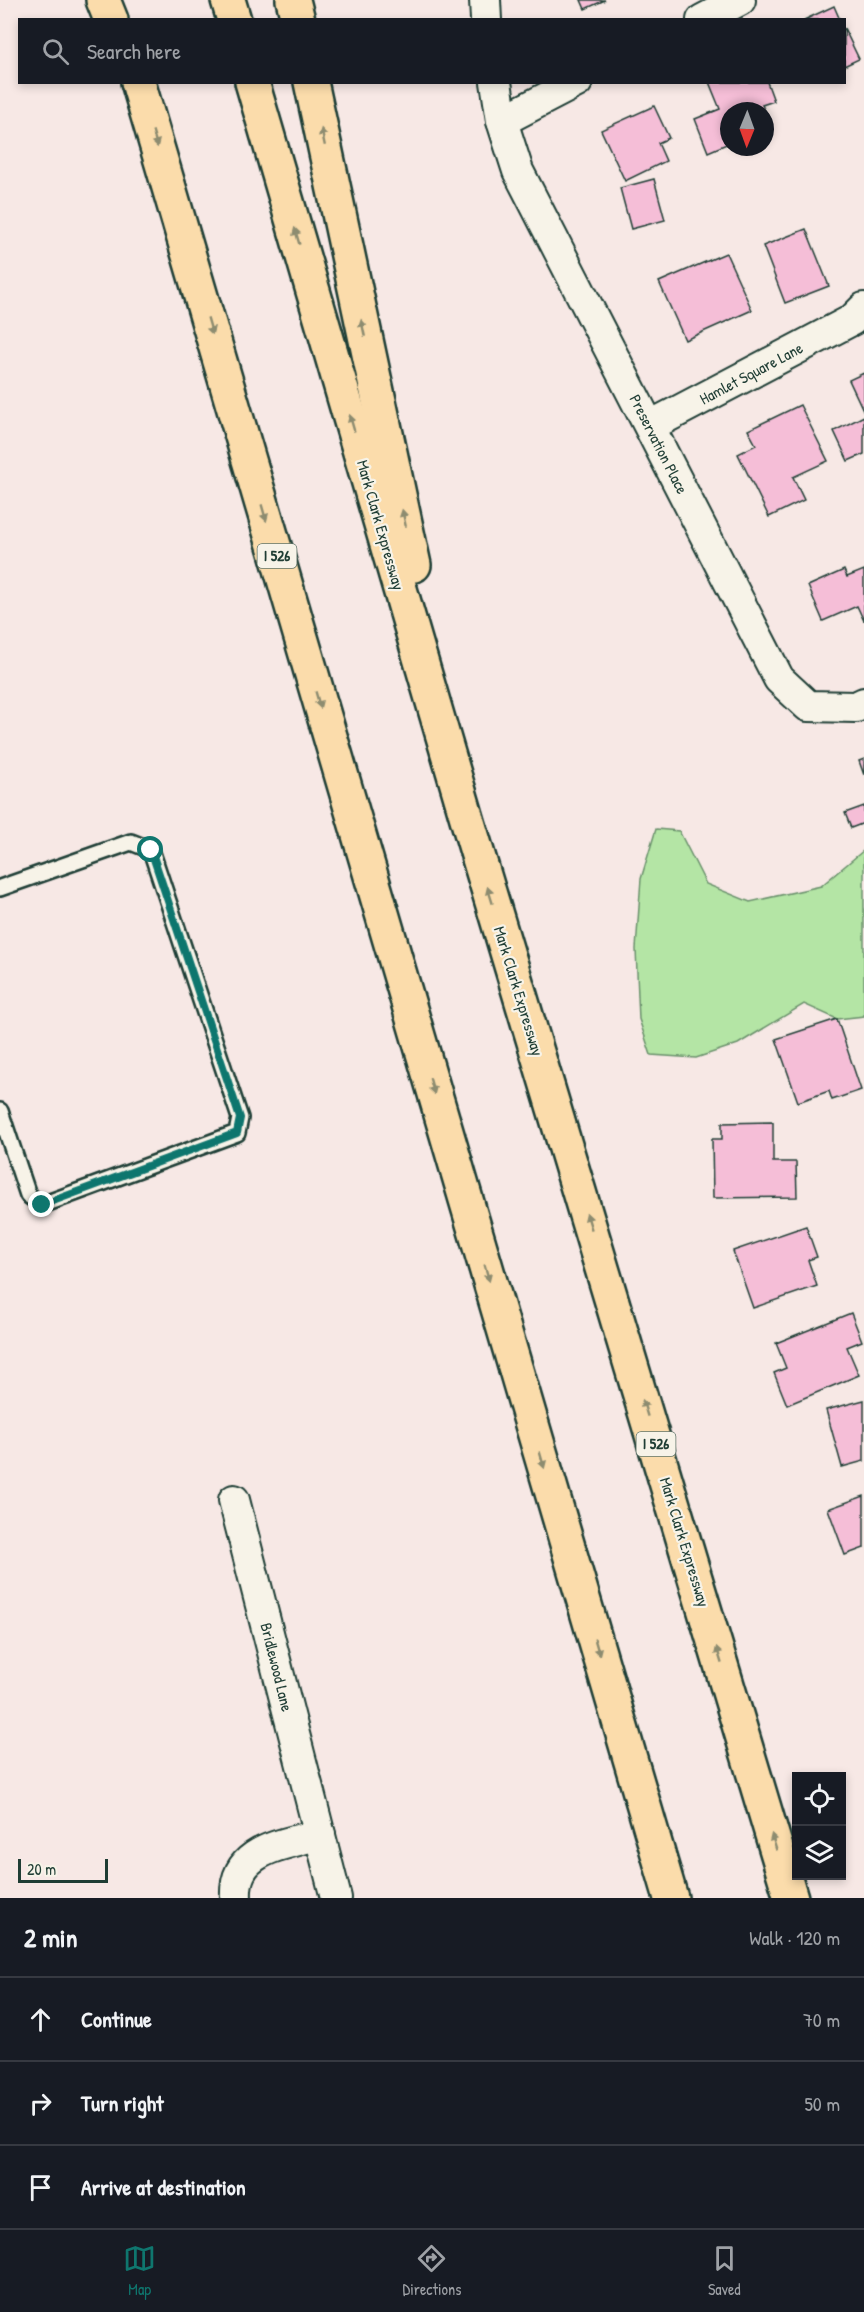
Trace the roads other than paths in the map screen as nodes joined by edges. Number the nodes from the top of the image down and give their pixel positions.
1 (103, 0) edge
2 (113, 0) edge
3 (228, 0) edge
4 (294, 0) edge
5 (485, 0) edge
6 (740, 0) edge
7 (110, 18) edge
8 (118, 18) edge
9 (233, 18) edge
10 (298, 18) edge
11 (486, 18) edge
12 (706, 18) edge
13 (253, 84) edge
14 (311, 84) edge
15 (496, 84) edge
16 (573, 84) edge
17 (140, 90) edge
18 (502, 121) junction
19 (860, 316) edge
20 (650, 426) junction
21 (864, 703) edge
22 (468, 822) junction
23 (0, 888) edge
24 (0, 1111) edge
25 (234, 1500) dead end
26 (320, 1834) junction
27 (236, 1898) edge
28 (336, 1898) edge
29 (671, 1898) edge
30 (791, 1898) edge

1 - 7 highway
2 - 8 highway
3 - 9 highway
4 - 10 highway
5 - 11 street
6 - 12 street
22 -> 13 highway, Mark Clark Expressway / I 526
22 -> 14 highway
15 - 18 street, Preservation Place
16 - 18 street
17 -> 29 highway, I 526
18 - 20 street, Preservation Place
19 - 20 street, Hamlet Square Lane
20 - 21 street, Preservation Place
30 -> 22 highway, Mark Clark Expressway / I 526
23 - 24 lane
25 - 26 street, Bridlewood Lane
26 - 27 street
26 - 28 street, Bridlewood Lane

